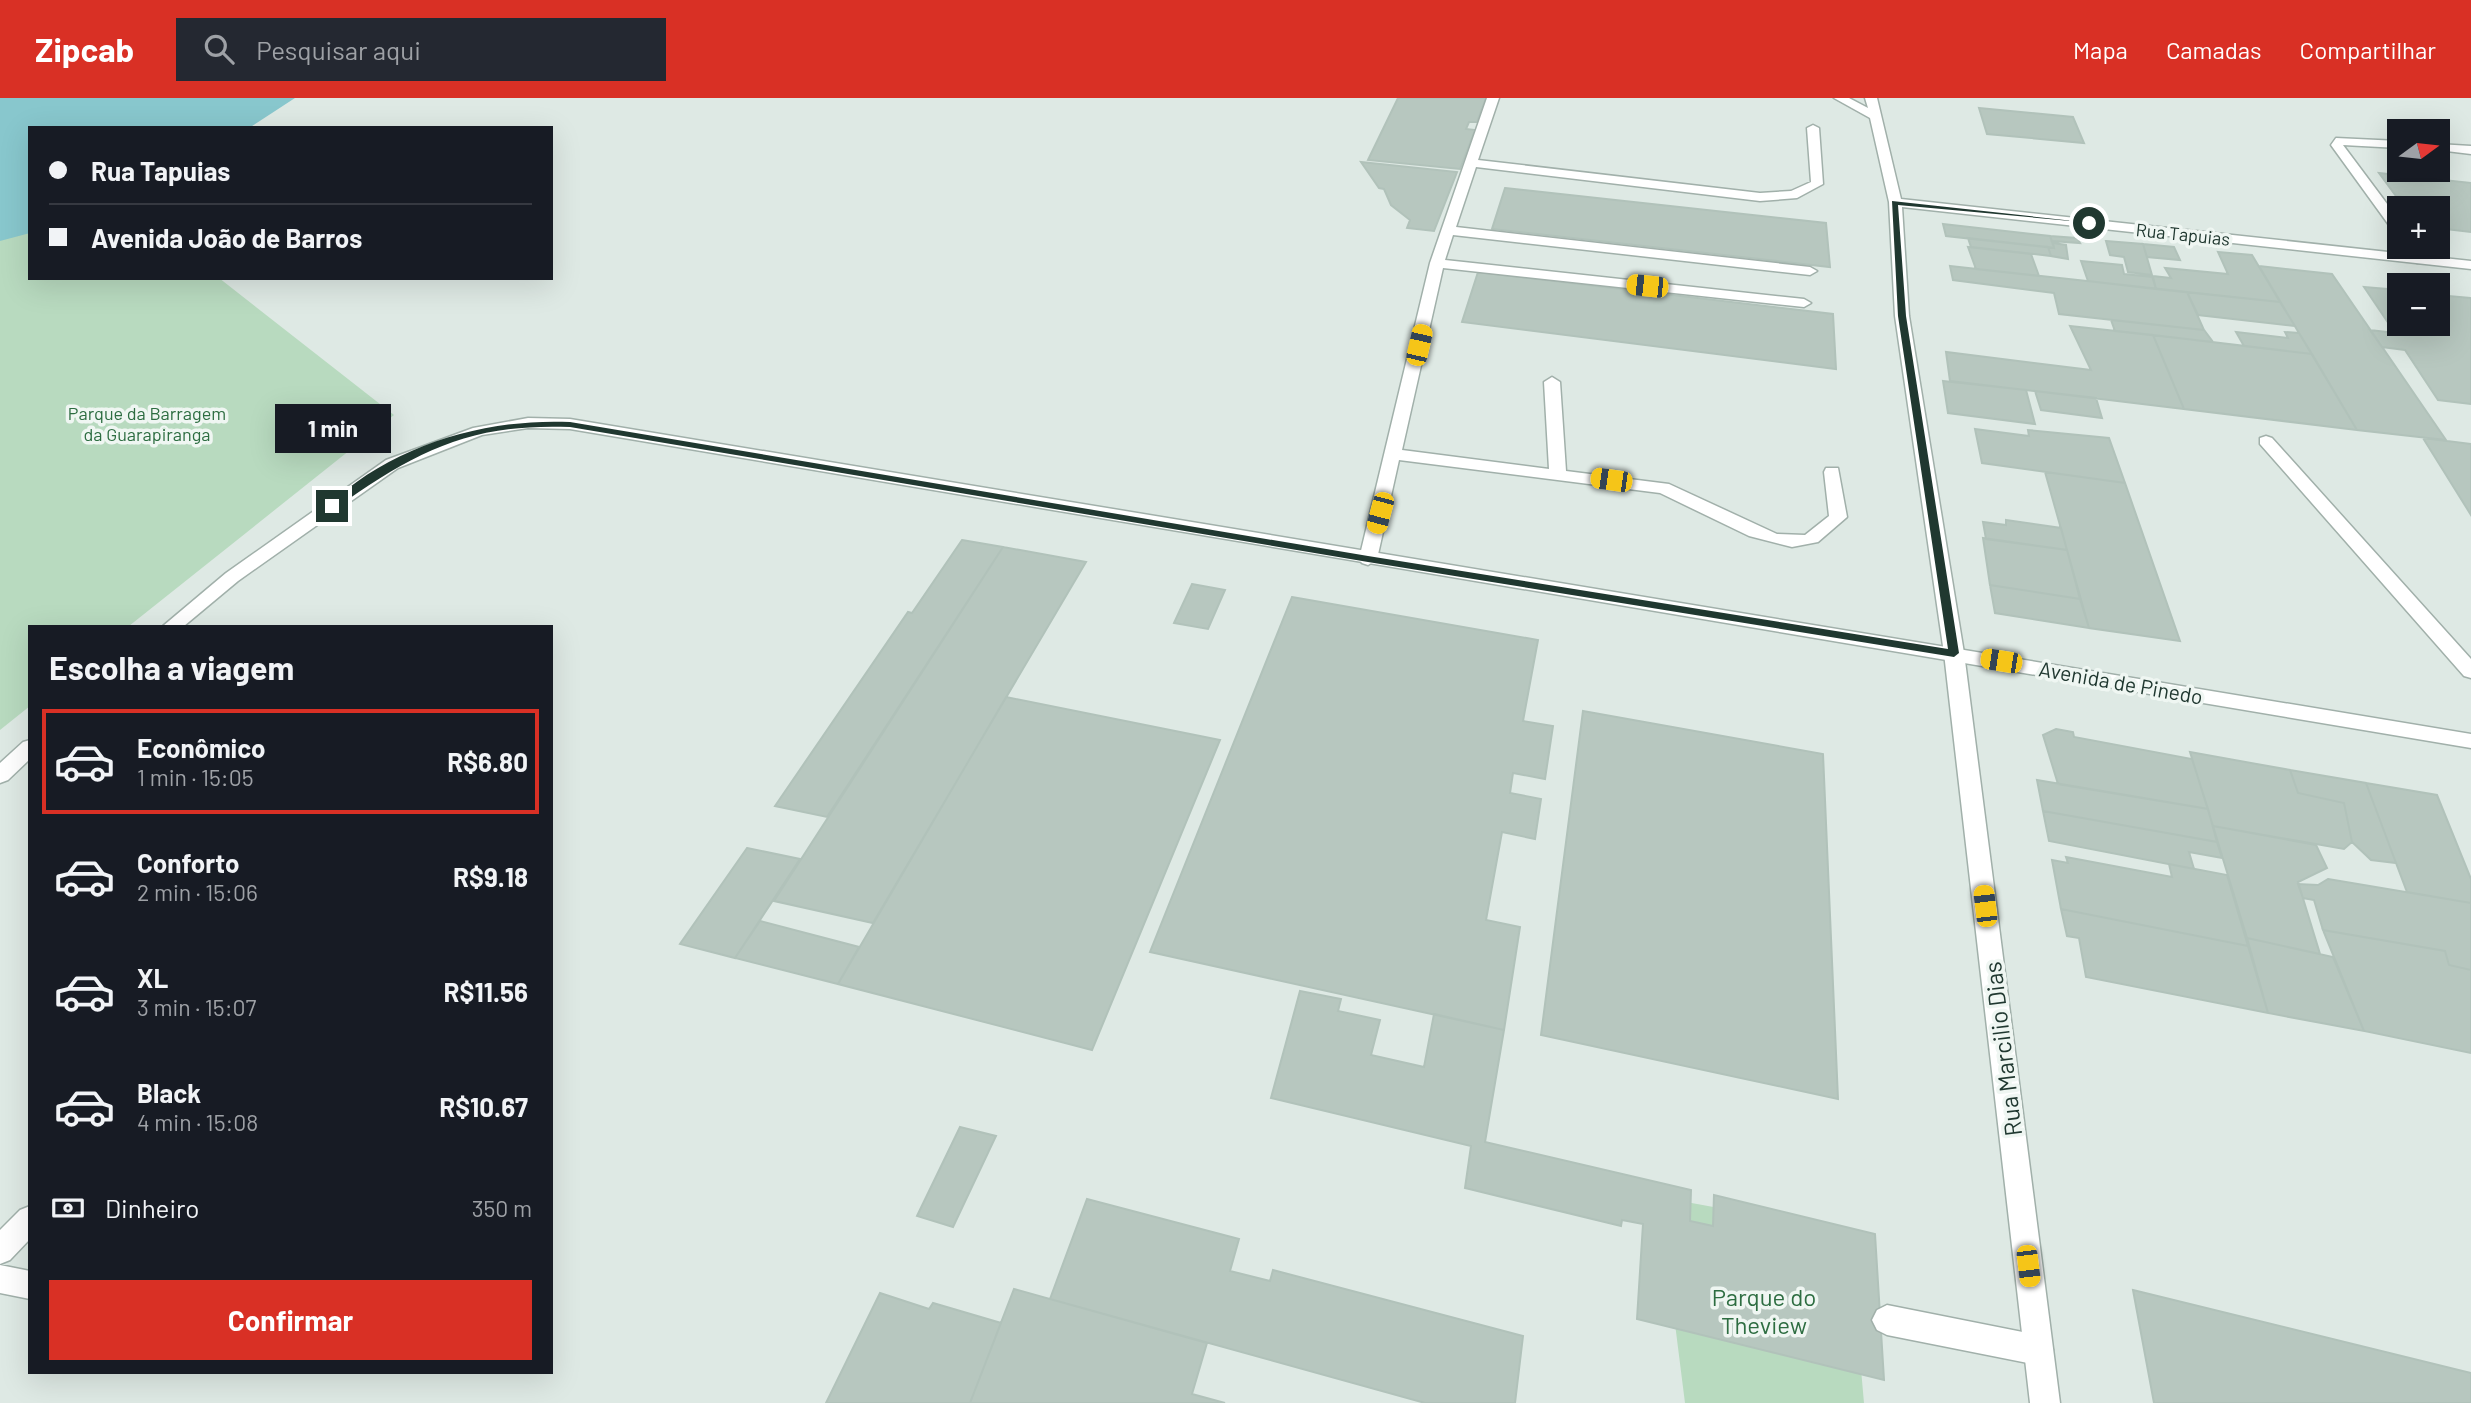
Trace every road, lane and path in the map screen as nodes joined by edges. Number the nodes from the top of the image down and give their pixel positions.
1 (1493, 98) edge
2 (1840, 98) edge
3 (1871, 98) edge
4 (1875, 117) junction
5 (1813, 128) dead end
6 (2387, 143) edge
7 (2450, 148) edge
8 (2471, 150) edge
9 (1472, 163) junction
10 (1895, 202) junction
11 (2387, 213) edge
12 (1448, 230) junction
13 (2422, 260) joint
14 (1437, 263) junction
15 (2471, 265) edge
16 (1810, 271) dead end
17 (1804, 303) dead end
18 (1552, 382) dead end
19 (2266, 441) dead end
20 (1394, 454) junction
21 (1832, 472) dead end
22 (1558, 473) junction
23 (1368, 559) junction
24 (174, 625) edge
25 (1954, 653) junction
26 (2471, 671) edge
27 (2471, 741) edge
28 (28, 749) edge
29 (0, 775) edge
30 (28, 1221) edge
31 (0, 1250) edge
32 (0, 1279) edge
33 (28, 1285) edge
34 (1887, 1321) dead end
35 (2038, 1349) junction
36 (2045, 1403) edge

1 - 9 street
2 - 4 street
3 - 4 street, Rua Marcilio Dias
4 - 10 street, Rua Marcilio Dias
5 - 9 street
6 - 11 street
7 - 8 street
9 - 12 street
10 - 13 street, Rua Tapuias
10 - 25 street, Rua Marcilio Dias
12 - 14 street
12 - 16 street
13 - 15 street, Rua Tapuias
14 - 17 street
14 - 20 street
18 - 22 street
19 - 26 street
20 - 22 street
20 - 23 street
21 - 22 street
23 - 24 street, Avenida de Pinedo
23 - 25 street, Avenida de Pinedo
25 - 27 street, Avenida de Pinedo
25 - 35 street, Rua Marcilio Dias
28 - 29 street
30 - 31 street
32 - 33 street
34 - 35 street
35 - 36 street, Rua Marcilio Dias

